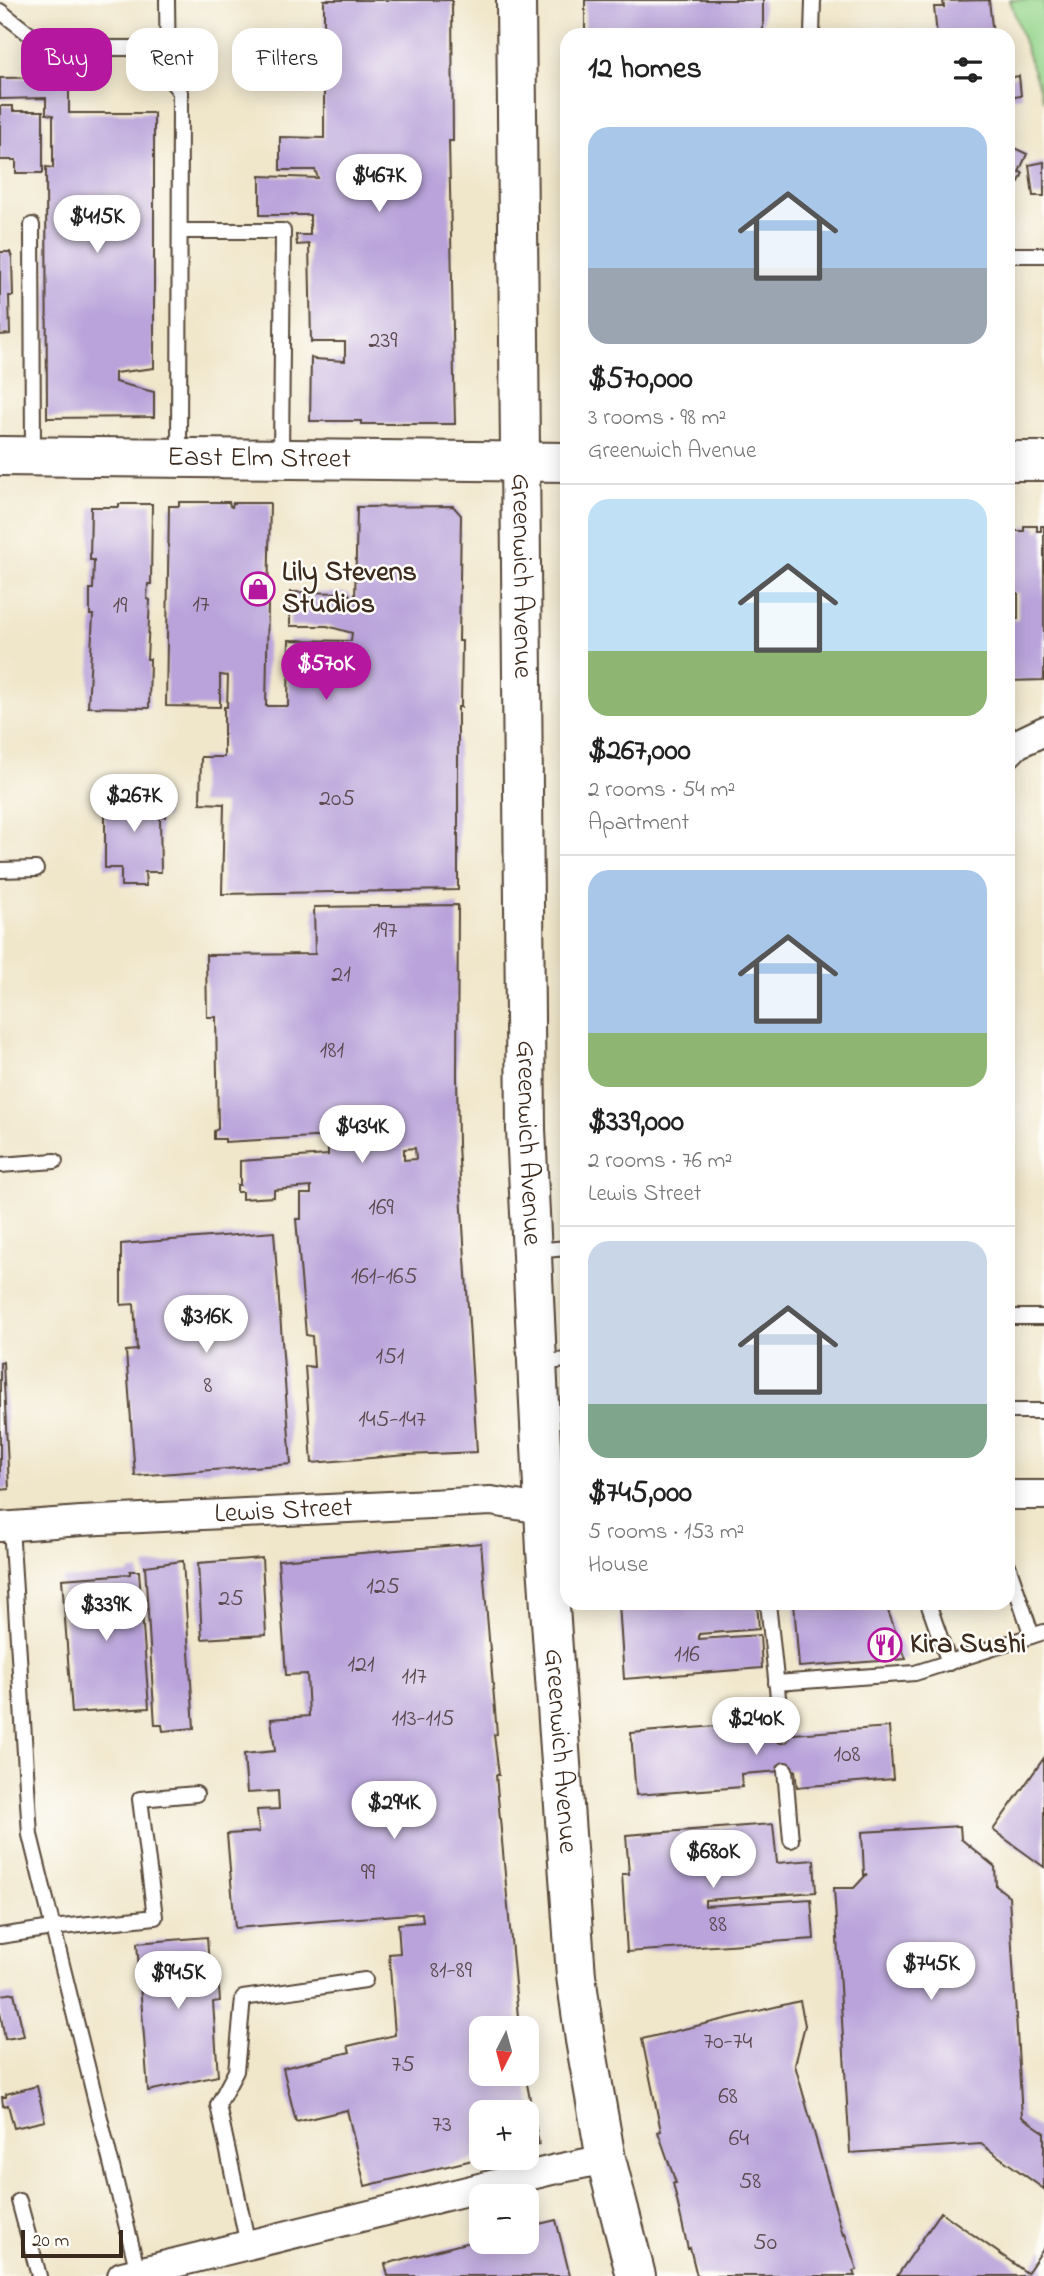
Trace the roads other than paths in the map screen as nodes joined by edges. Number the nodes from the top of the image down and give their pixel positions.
1 (167, 0) edge
2 (516, 0) edge
3 (813, 0) edge
4 (0, 11) edge
5 (167, 28) edge
6 (812, 28) edge
7 (126, 48) edge
8 (179, 91) edge
9 (32, 225) dead end
10 (180, 231) junction
11 (1015, 255) edge
12 (1044, 255) edge
13 (16, 456) edge
14 (179, 458) junction
15 (281, 459) junction
16 (1015, 461) edge
17 (1044, 461) edge
18 (560, 462) edge
19 (519, 463) junction
20 (1044, 732) edge
21 (1015, 746) edge
22 (36, 869) dead end
23 (0, 870) edge
24 (55, 1161) dead end
25 (0, 1165) edge
26 (549, 1250) edge
27 (1015, 1317) edge
28 (1044, 1317) edge
29 (552, 1361) edge
30 (1044, 1411) edge
31 (1015, 1412) edge
32 (1015, 1495) edge
33 (1044, 1495) edge
34 (555, 1511) edge
35 (6, 1527) edge
36 (1015, 1581) edge
37 (769, 1610) edge
38 (930, 1610) edge
39 (1038, 1634) edge
40 (949, 1663) junction
41 (776, 1683) junction
42 (782, 1735) dead end
43 (785, 1770) dead end
44 (196, 1794) dead end
45 (791, 1840) dead end
46 (52, 1928) junction
47 (0, 1936) edge
48 (365, 1980) dead end
49 (606, 2158) junction
50 (19, 2201) dead end
51 (248, 2245) junction
52 (130, 2274) edge
53 (39, 2276) edge
54 (636, 2276) edge

1 - 5 lane
2 - 19 main road, Greenwich Avenue
3 - 6 lane
4 - 7 lane
8 - 10 lane
9 - 13 lane
10 - 14 lane
10 - 15 lane
11 - 12 lane
13 - 14 main road, East Elm Street
14 - 15 main road, East Elm Street
15 - 19 main road, East Elm Street
16 - 17 main road
18 - 19 main road, East Elm Street
19 - 26 main road, Greenwich Avenue
20 - 21 street
22 - 23 lane
24 - 25 lane
26 - 29 main road, Greenwich Avenue
27 - 28 lane
29 - 34 main road, Greenwich Avenue
30 - 31 lane
32 - 33 street
34 - 35 street, Lewis Street
34 - 49 main road, Greenwich Avenue
35 - 46 lane
36 - 39 lane
37 - 41 lane
38 - 40 lane
39 - 40 lane
40 - 41 lane
41 - 42 lane
43 - 45 lane
44 - 46 lane
46 - 47 lane
46 - 52 lane
48 - 51 lane
49 - 51 street
49 - 54 main road, Greenwich Avenue
50 - 53 lane
51 - 52 street

